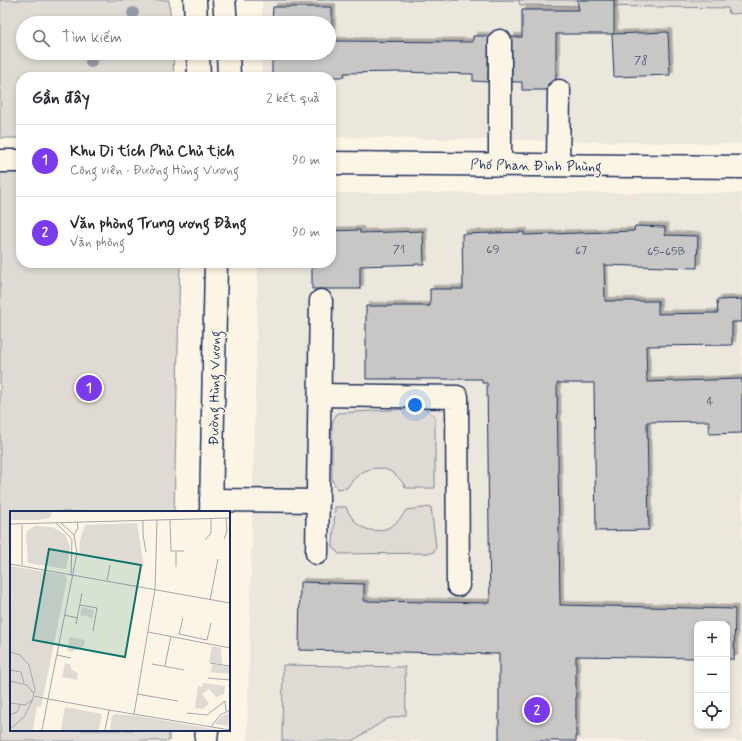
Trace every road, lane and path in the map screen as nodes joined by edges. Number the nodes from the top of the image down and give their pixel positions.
1 (195, 0) edge
2 (224, 0) edge
3 (196, 16) edge
4 (225, 16) edge
5 (500, 41) dead end
6 (198, 60) edge
7 (228, 60) edge
8 (199, 72) edge
9 (229, 72) edge
10 (559, 91) dead end
11 (0, 161) edge
12 (16, 161) edge
13 (336, 162) edge
14 (500, 165) junction
15 (558, 165) junction
16 (742, 167) edge
17 (216, 268) edge
18 (321, 301) dead end
19 (320, 395) junction
20 (318, 501) junction
21 (211, 506) edge
22 (317, 553) dead end
23 (458, 585) dead end

1 - 3 main road
2 - 4 main road
5 - 14 main road
6 - 8 main road
7 - 9 main road
10 - 15 main road
11 - 12 main road
13 - 14 main road, Phố Phan Đình Phùng
14 - 15 main road, Phố Phan Đình Phùng
15 - 16 main road, Phố Phan Đình Phùng
17 - 21 main road, Đường Hùng Vương
18 - 19 main road
19 - 20 main road
19 - 23 main road
20 - 21 main road
20 - 22 main road

